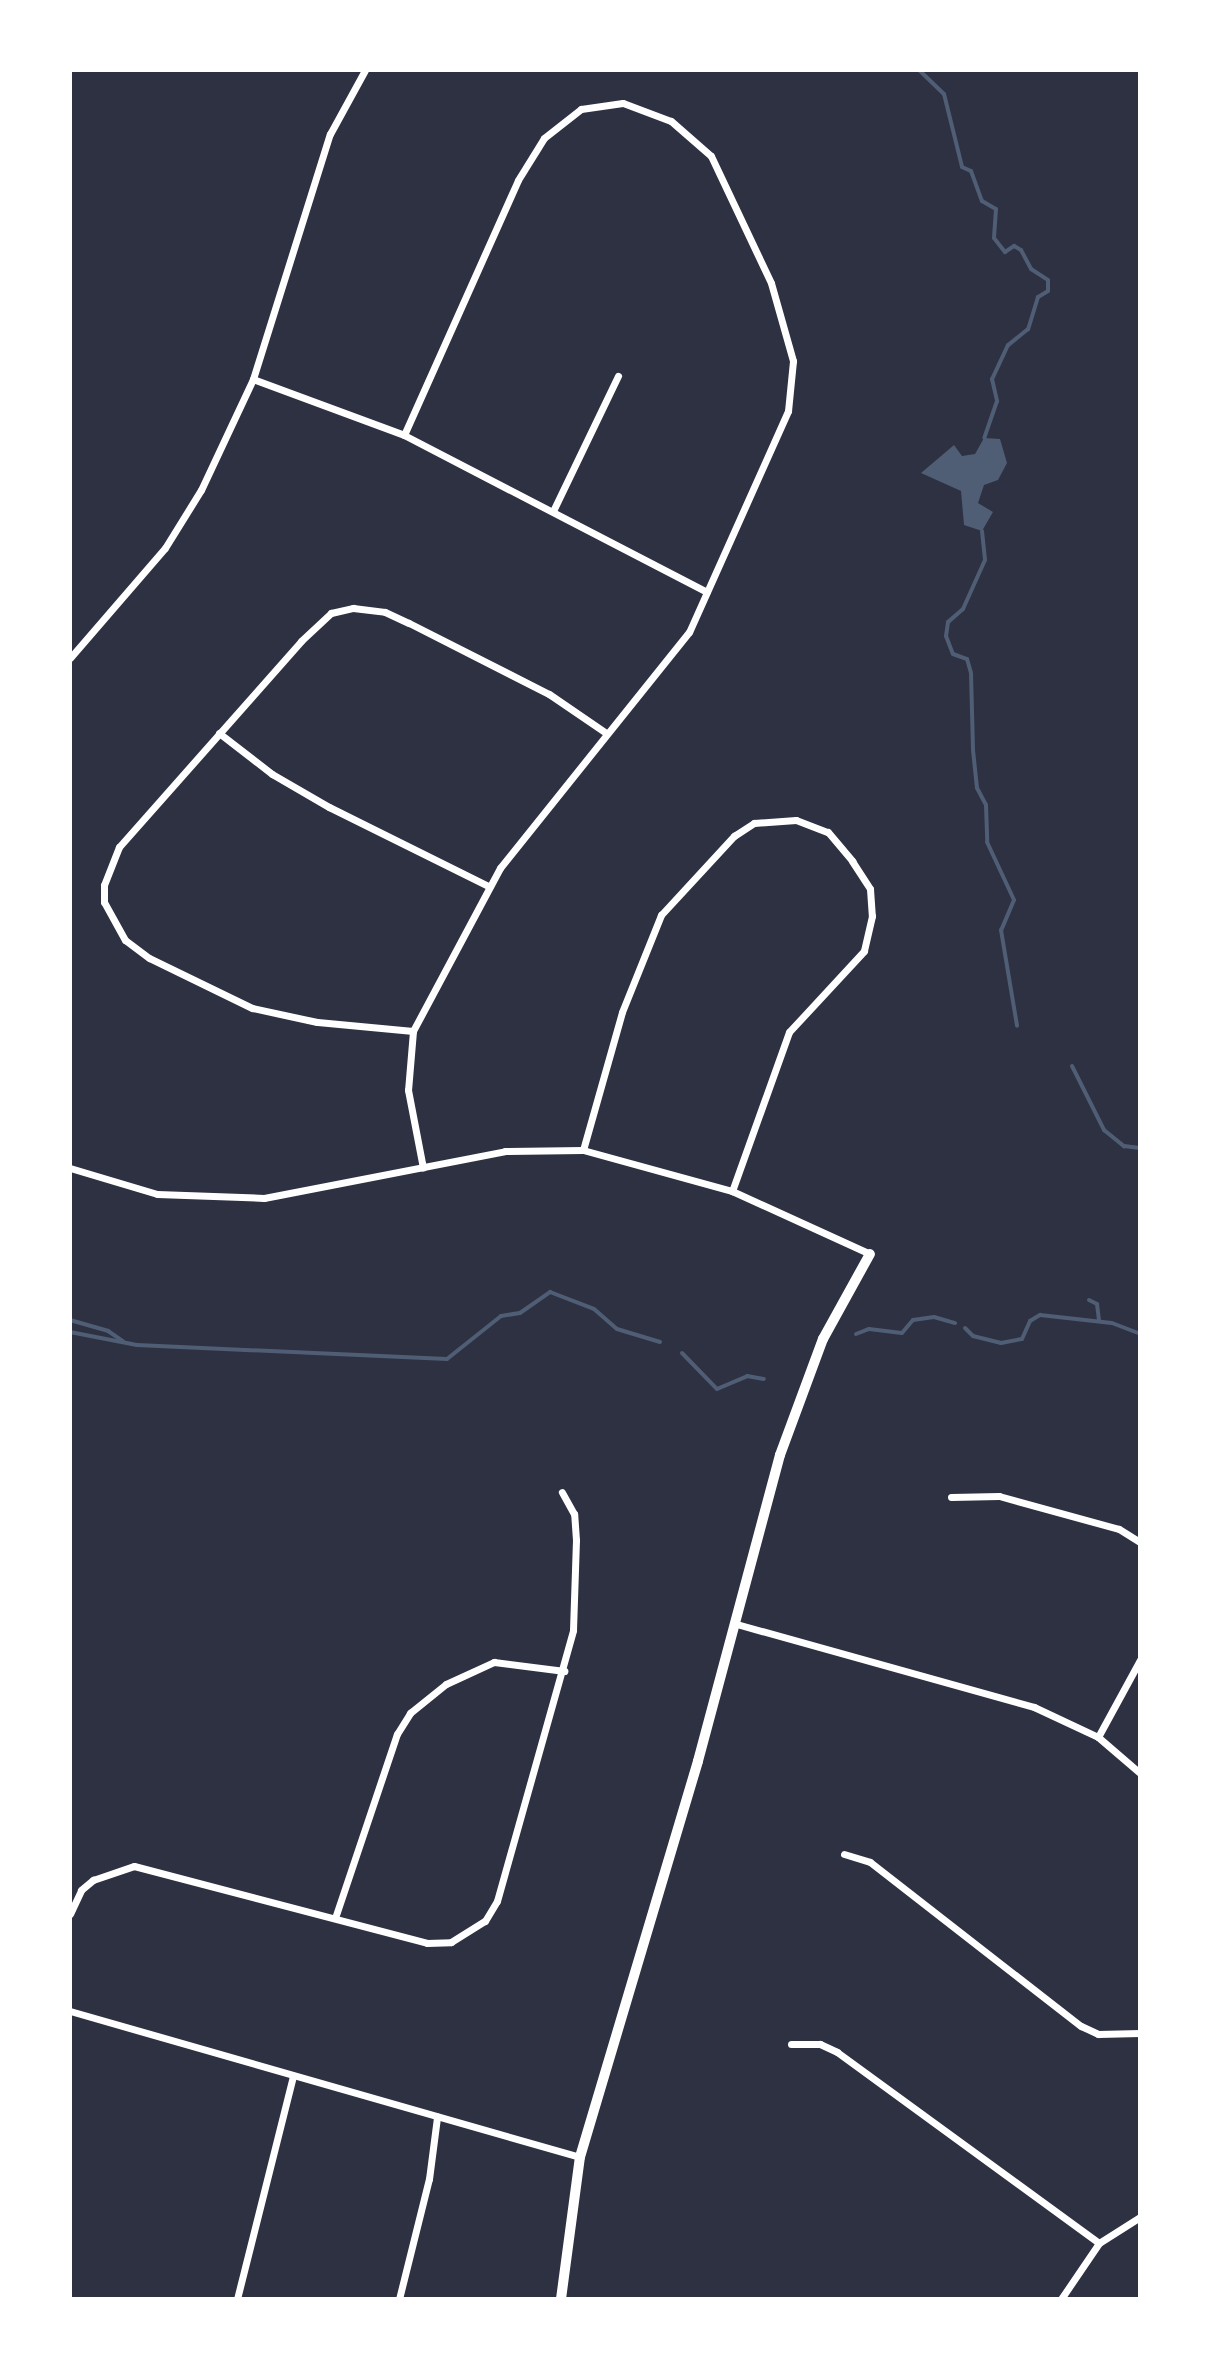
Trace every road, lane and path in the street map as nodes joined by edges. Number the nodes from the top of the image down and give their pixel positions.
1 (365, 70) edge
2 (618, 376) dead end
3 (253, 379) junction
4 (404, 435) junction
5 (553, 511) junction
6 (707, 592) junction
7 (70, 658) edge
8 (219, 733) junction
9 (606, 733) junction
10 (488, 886) junction
11 (413, 1031) junction
12 (583, 1150) junction
13 (70, 1168) edge
14 (423, 1168) junction
15 (732, 1191) junction
16 (870, 1254) joint
17 (562, 1492) dead end
18 (951, 1497) dead end
19 (1140, 1542) edge
20 (733, 1623) junction
21 (1140, 1660) edge
22 (564, 1671) junction
23 (1098, 1737) junction
24 (1140, 1773) edge
25 (844, 1854) dead end
26 (70, 1914) edge
27 (335, 1918) junction
28 (70, 2011) edge
29 (1140, 2033) edge
30 (791, 2044) dead end
31 (293, 2076) junction
32 (437, 2117) junction
33 (580, 2157) junction
34 (1140, 2217) edge
35 (1099, 2243) junction
36 (237, 2299) edge
37 (399, 2299) edge
38 (561, 2299) edge
39 (1061, 2299) edge

1 - 3 street
2 - 5 street
3 - 4 street
3 - 7 street
4 - 5 street
4 - 6 street
5 - 6 street
6 - 9 street
8 - 9 street
8 - 10 street
8 - 11 street
9 - 10 street
10 - 11 street
11 - 14 street
12 - 14 street
12 - 15 street
12 - 15 street
13 - 14 street
15 - 16 street
16 - 20 main road
17 - 22 street
18 - 19 street
20 - 23 street
20 - 33 main road
21 - 23 street
22 - 27 street
22 - 27 street
23 - 24 street
25 - 29 street
26 - 27 street
28 - 31 street
30 - 35 street
31 - 32 street
31 - 36 street
32 - 33 street
32 - 37 street
33 - 38 main road
34 - 35 street
35 - 39 street

